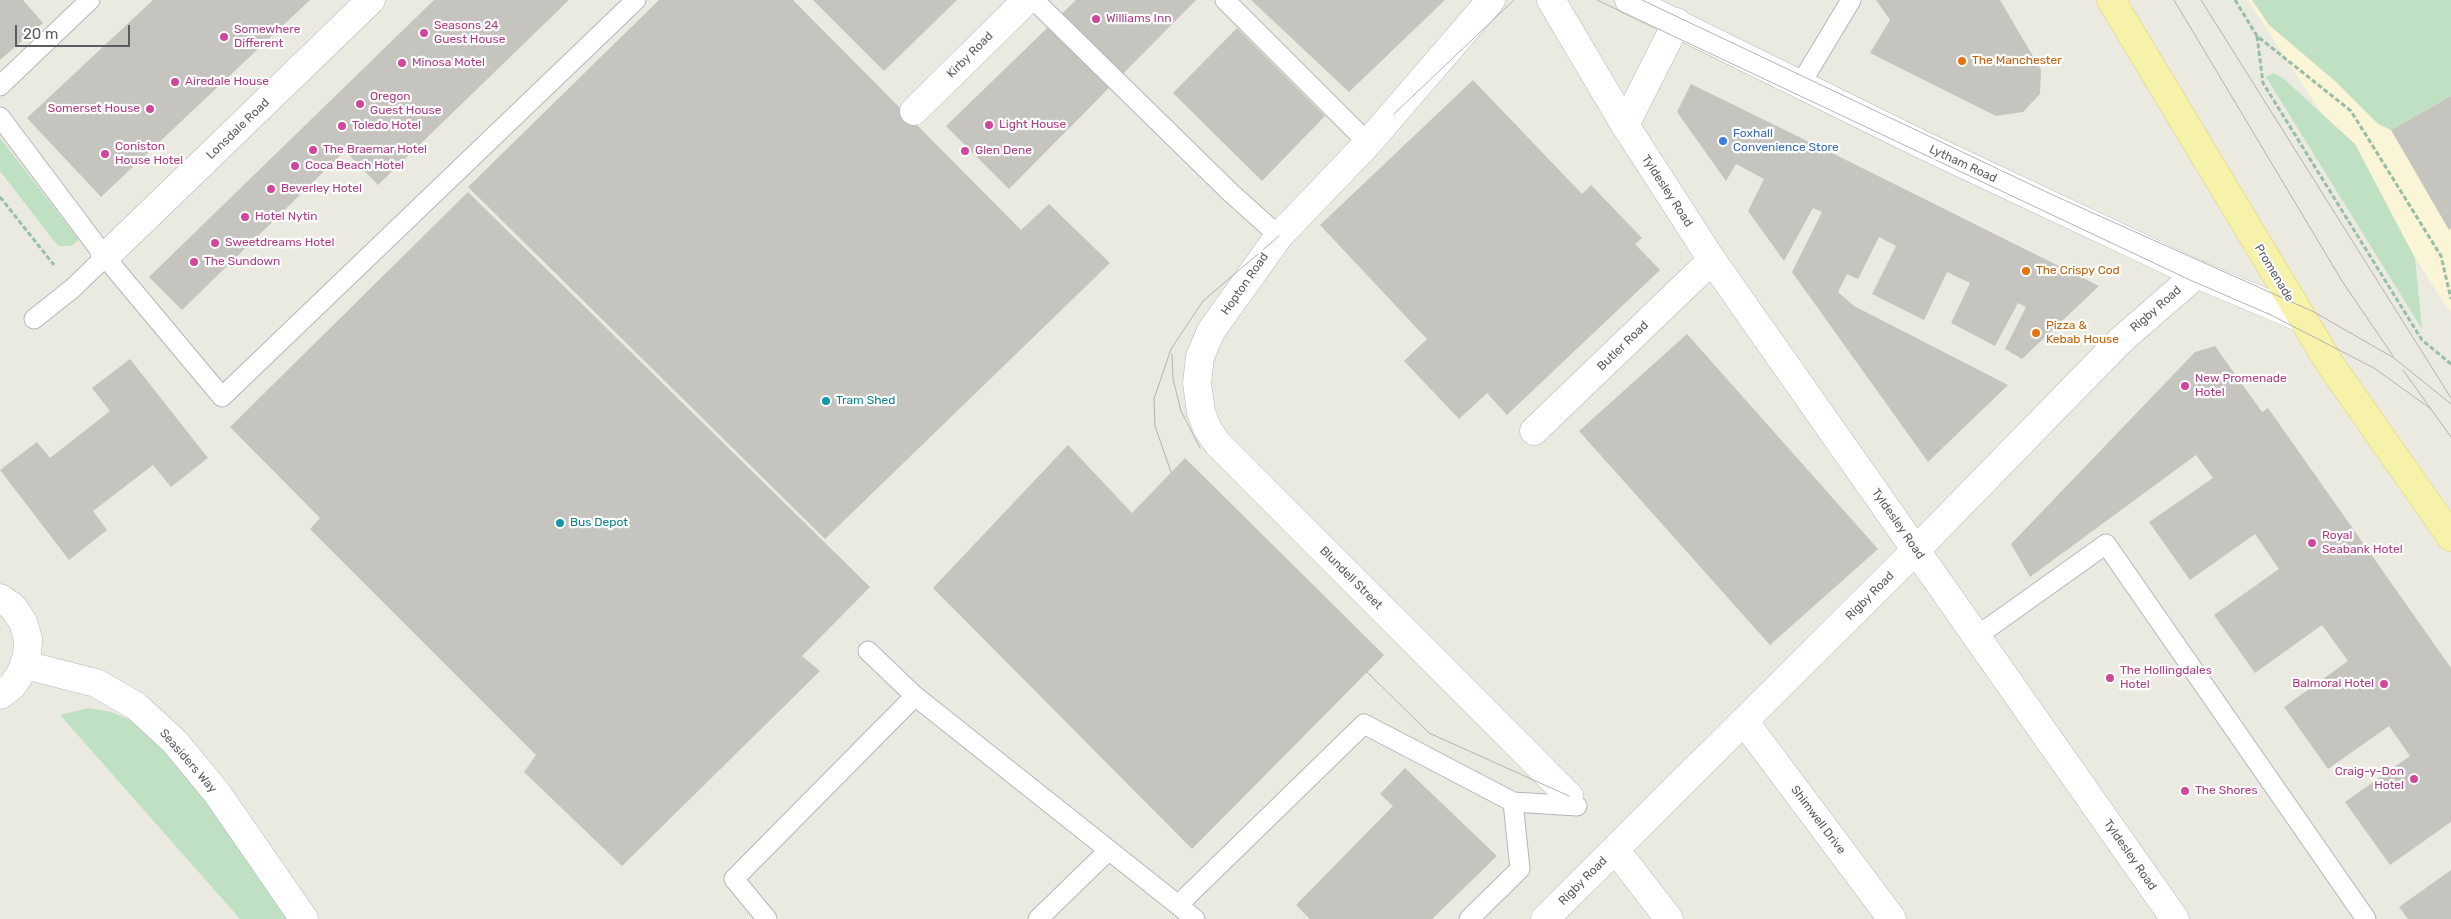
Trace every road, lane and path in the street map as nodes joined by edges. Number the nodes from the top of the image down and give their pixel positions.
1 (90, 0) edge
2 (370, 0) edge
3 (636, 0) edge
4 (1026, 0) edge
5 (1034, 0) edge
6 (1225, 0) edge
7 (1491, 0) edge
8 (1550, 0) edge
9 (1629, 0) edge
10 (1851, 0) edge
11 (2111, 0) edge
12 (2235, 0) edge
13 (1677, 22) junction
14 (2257, 36) junction
15 (1800, 85) junction
16 (0, 86) edge
17 (914, 111) dead end
18 (0, 117) edge
19 (1625, 125) junction
20 (1368, 143) junction
21 (0, 197) edge
22 (1278, 236) junction
23 (105, 257) junction
24 (1712, 260) junction
25 (2197, 274) junction
26 (73, 288) junction
27 (2451, 299) edge
28 (2301, 318) junction
29 (34, 319) dead end
30 (1211, 331) joint
31 (2451, 364) edge
32 (1534, 432) dead end
33 (2451, 537) edge
34 (1916, 550) junction
35 (0, 598) edge
36 (1977, 636) junction
37 (868, 651) dead end
38 (25, 665) junction
39 (0, 695) edge
40 (915, 696) junction
41 (1744, 721) junction
42 (1573, 801) joint
43 (1513, 802) junction
44 (1615, 849) junction
45 (1109, 850) junction
46 (1178, 905) junction
47 (304, 919) edge
48 (767, 919) edge
49 (1038, 919) edge
50 (1195, 919) edge
51 (1469, 919) edge
52 (1544, 919) edge
53 (1669, 919) edge
54 (1892, 919) edge
55 (2175, 919) edge
56 (2366, 919) edge

1 - 16 lane
2 - 23 street, Lonsdale Road
3 - 23 lane
4 - 17 street, Kirby Road
5 - 22 lane
6 - 20 lane
7 - 20 street, Hopton Road
8 - 19 street, Tyldesley Road
9 - 13 street, Lytham Road
10 - 15 lane
11 - 28 main road, Promenade
12 - 14 path
13 - 15 street, Lytham Road
13 - 19 street
14 - 27 path
14 - 31 path
15 - 25 street, Lytham Road
18 - 23 lane
19 - 24 street, Tyldesley Road
20 - 22 street, Hopton Road
21 - 26 path
22 - 30 street, Hopton Road
23 - 26 lane
24 - 32 street, Butler Road
24 - 34 street, Tyldesley Road
25 - 28 street, Lytham Road
25 - 34 street, Rigby Road
26 - 29 lane
28 - 33 main road, Promenade
30 - 42 street, Blundell Street
34 - 36 street, Tyldesley Road
34 - 41 street, Rigby Road
35 - 38 street
36 - 55 street, Tyldesley Road
36 - 56 lane
37 - 40 lane
38 - 39 street
38 - 47 street, Seasiders Way
40 - 45 lane
40 - 48 lane
41 - 44 street, Rigby Road
41 - 54 street, Shimwell Drive
42 - 43 lane
43 - 46 lane
43 - 51 lane
44 - 52 street, Rigby Road
44 - 53 street
45 - 46 lane
45 - 49 lane
46 - 50 lane

